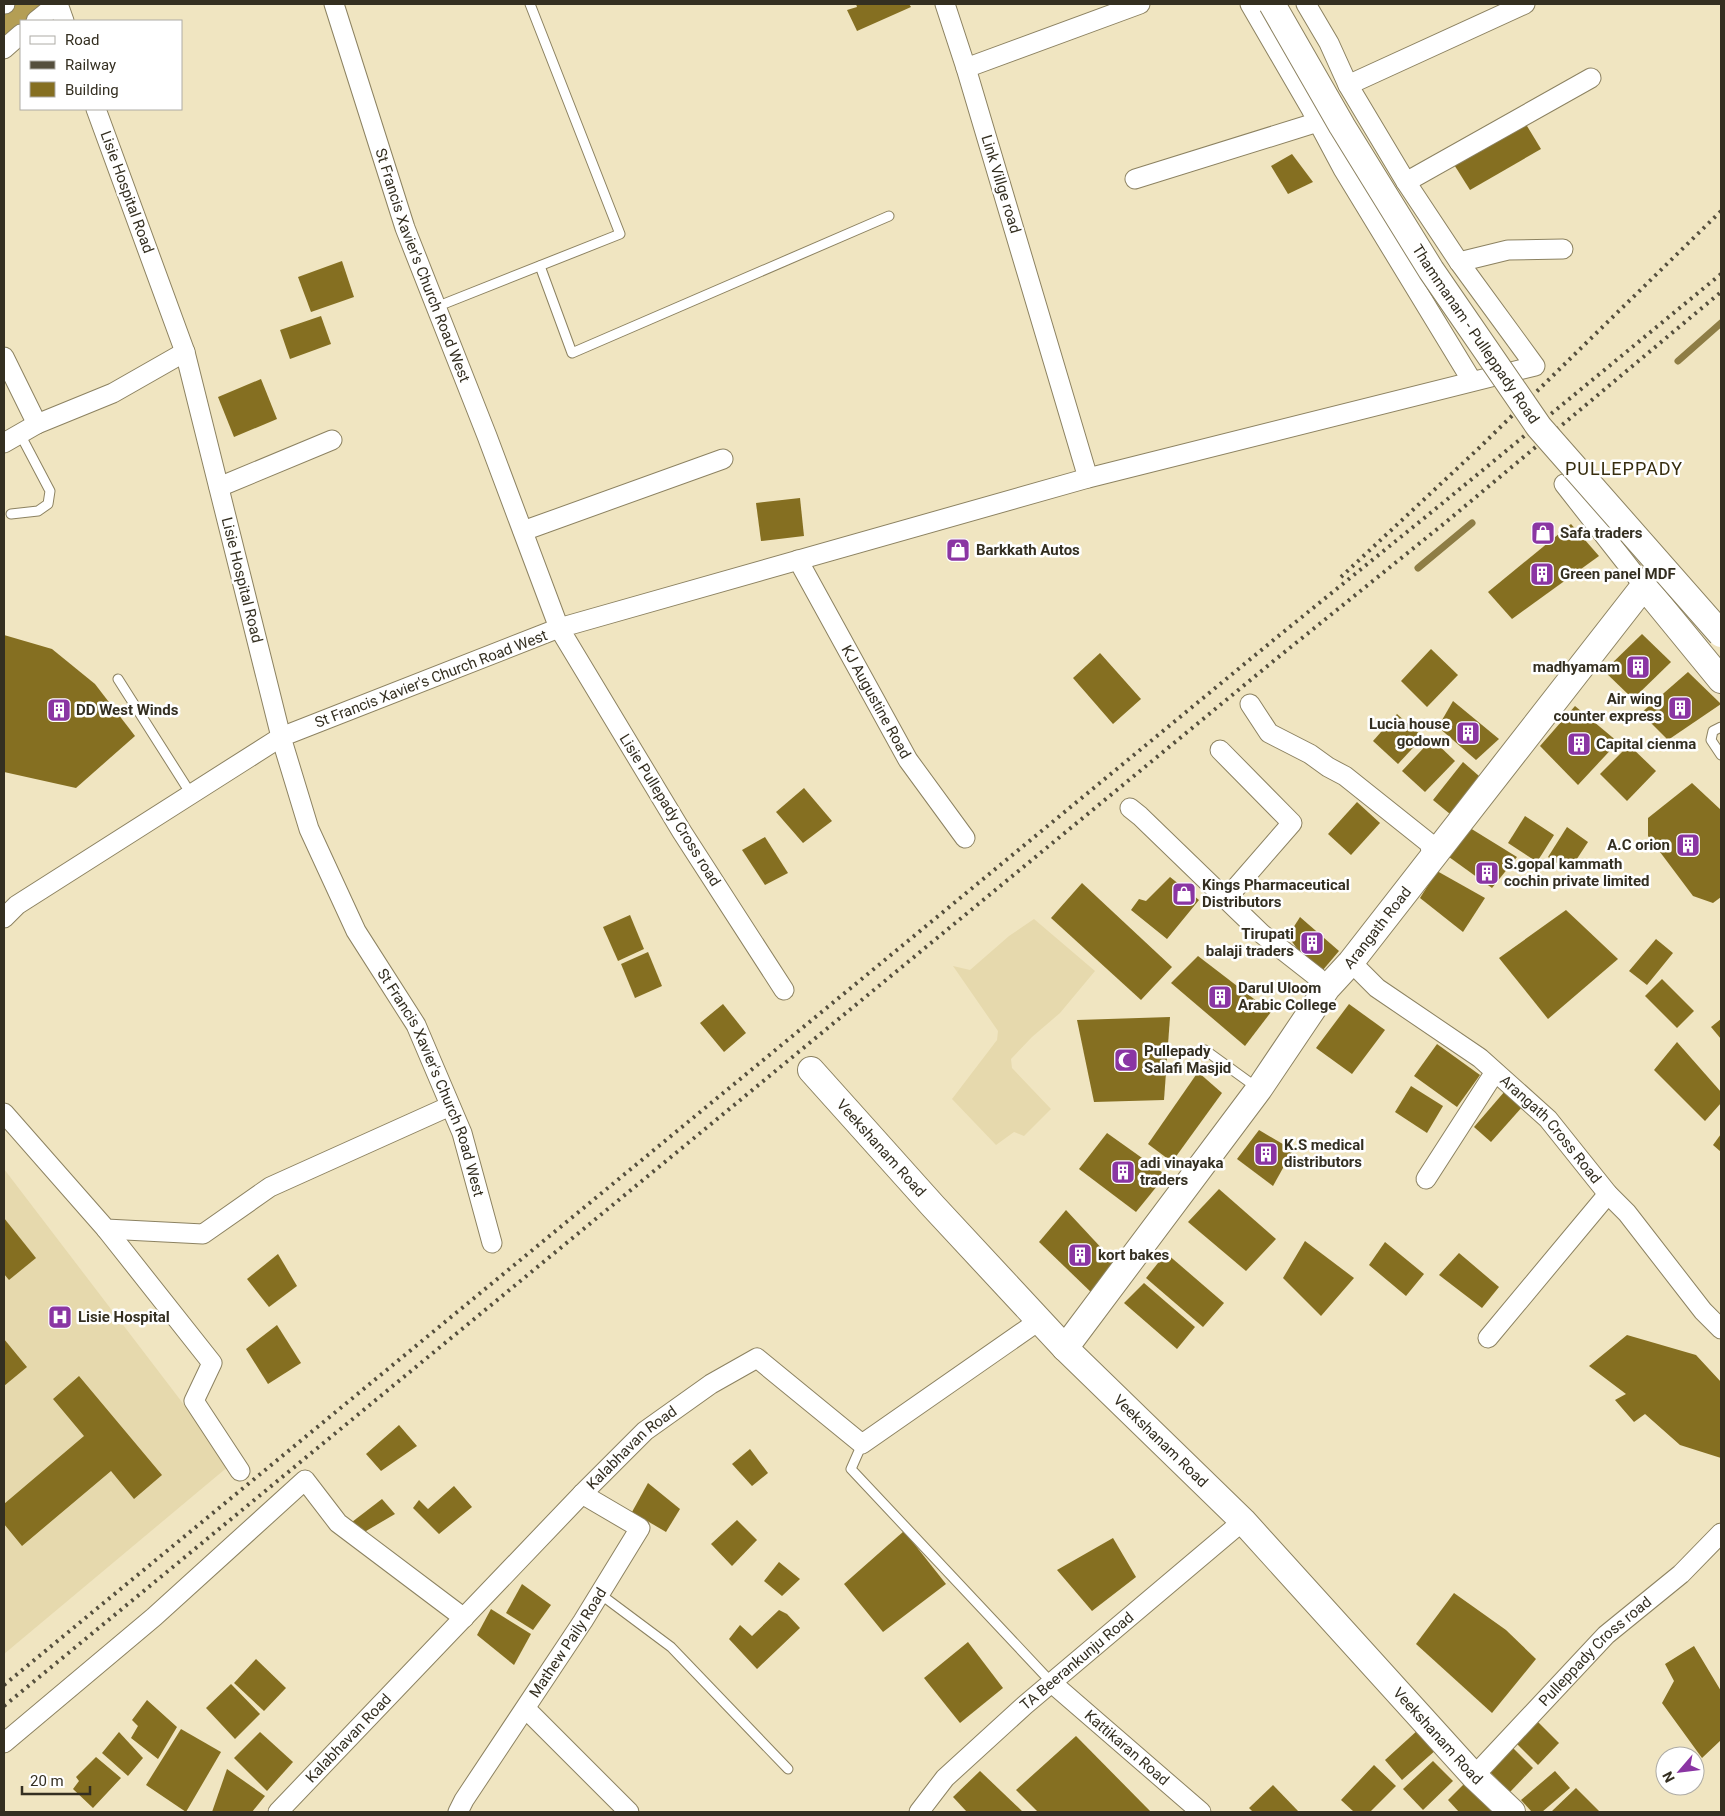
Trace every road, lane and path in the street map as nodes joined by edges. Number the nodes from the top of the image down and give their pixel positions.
1 (57, 4) edge
2 (334, 4) edge
3 (530, 4) edge
4 (945, 4) edge
5 (1140, 4) edge
6 (1250, 4) edge
7 (1272, 4) edge
8 (1306, 4) edge
9 (1525, 4) edge
10 (37, 20) edge
11 (64, 20) edge
12 (20, 35) edge
13 (4, 49) edge
14 (966, 68) junction
15 (1591, 78) dead end
16 (1348, 84) junction
17 (96, 110) edge
18 (1318, 122) junction
19 (1135, 179) dead end
20 (1406, 182) junction
21 (889, 216) dead end
22 (1563, 249) dead end
23 (1459, 262) junction
24 (540, 266) junction
25 (436, 307) junction
26 (185, 352) junction
27 (4, 357) edge
28 (1472, 381) junction
29 (38, 424) junction
30 (20, 434) junction
31 (332, 440) dead end
32 (4, 444) edge
33 (723, 459) dead end
34 (1088, 478) junction
35 (1564, 484) dead end
36 (219, 487) junction
37 (11, 514) dead end
38 (523, 531) junction
39 (798, 560) junction
40 (1644, 586) junction
41 (559, 628) junction
42 (1721, 634) edge
43 (118, 679) dead end
44 (1721, 680) edge
45 (1250, 704) dead end
46 (1721, 727) edge
47 (281, 737) junction
48 (1220, 750) dead end
49 (1721, 756) edge
50 (191, 794) junction
51 (1130, 808) dead end
52 (965, 838) dead end
53 (1433, 857) junction
54 (1226, 899) junction
55 (4, 918) edge
56 (1351, 962) junction
57 (1327, 988) junction
58 (784, 990) dead end
59 (1205, 1050) dead end
60 (811, 1070) dead end
61 (1495, 1072) junction
62 (1259, 1088) junction
63 (450, 1106) junction
64 (4, 1113) edge
65 (1426, 1179) dead end
66 (1608, 1194) junction
67 (106, 1229) junction
68 (492, 1243) dead end
69 (1040, 1320) junction
70 (1721, 1329) edge
71 (1488, 1338) dead end
72 (1065, 1348) junction
73 (862, 1444) junction
74 (240, 1471) dead end
75 (582, 1494) junction
76 (1243, 1521) junction
77 (1721, 1533) edge
78 (600, 1594) junction
79 (464, 1618) junction
80 (1052, 1683) junction
81 (526, 1709) junction
82 (4, 1744) edge
83 (788, 1768) dead end
84 (1474, 1776) junction
85 (278, 1812) edge
86 (458, 1812) edge
87 (629, 1812) edge
88 (919, 1812) edge
89 (1201, 1812) edge
90 (1512, 1812) edge

1 - 10 street
1 - 11 street
2 - 25 street, St Francis Xavier's Church Road West
3 - 24 lane
4 - 14 street, Link Villge road
5 - 14 street
6 - 18 street
7 - 42 street, Thammanam - Pulleppady Road, bridge
8 - 16 street
9 - 16 street
12 - 13 street
14 - 34 street, Link Villge road
15 - 20 street
16 - 20 street
17 - 26 street, Lisie Hospital Road
18 - 19 street
18 - 28 street
20 - 23 street
21 - 24 lane
22 - 23 street
23 - 28 street
24 - 25 lane
25 - 38 street, St Francis Xavier's Church Road West
26 - 29 street
26 - 36 street, Lisie Hospital Road
27 - 29 street
28 - 34 street
29 - 30 street
30 - 32 street
30 - 37 lane
31 - 36 street
33 - 38 street
34 - 39 street
35 - 40 street
36 - 47 street, Lisie Hospital Road
38 - 41 street, St Francis Xavier's Church Road West
39 - 41 street
39 - 52 street, KJ Augustine Road
40 - 44 street
40 - 53 street, Arangath Road
41 - 47 street, St Francis Xavier's Church Road West
41 - 58 street, Lisie Pullepady Cross road
43 - 50 lane
45 - 53 street
46 - 49 lane
47 - 50 street
47 - 63 street, St Francis Xavier's Church Road West
48 - 54 street
50 - 55 street
51 - 54 street
53 - 56 street, Arangath Road
54 - 57 street
56 - 57 street, Arangath Road
56 - 61 street, Arangath Cross Road
57 - 62 street, Arangath Road
59 - 62 lane
60 - 69 street, Veekshanam Road
61 - 65 street
61 - 66 street, Arangath Cross Road
62 - 72 street, Arangath Road
63 - 67 street
63 - 68 street, St Francis Xavier's Church Road West
64 - 67 street
66 - 70 street, Arangath Cross Road
66 - 71 street
67 - 74 street
69 - 72 street, Veekshanam Road
69 - 73 street
72 - 76 street, Veekshanam Road
73 - 75 street, Kalabhavan Road
73 - 80 lane
75 - 78 street, Mathew Paily Road
75 - 79 street, Kalabhavan Road
76 - 80 street, TA Beerankunju Road
76 - 84 street, Veekshanam Road
77 - 84 street, Pulleppady Cross road
78 - 81 street, Mathew Paily Road
78 - 83 lane
79 - 82 street
79 - 85 street, Kalabhavan Road
80 - 88 street, TA Beerankunju Road
80 - 89 street, Kattikaran Road
81 - 86 street, Mathew Paily Road
81 - 87 street
84 - 90 street, Veekshanam Road

